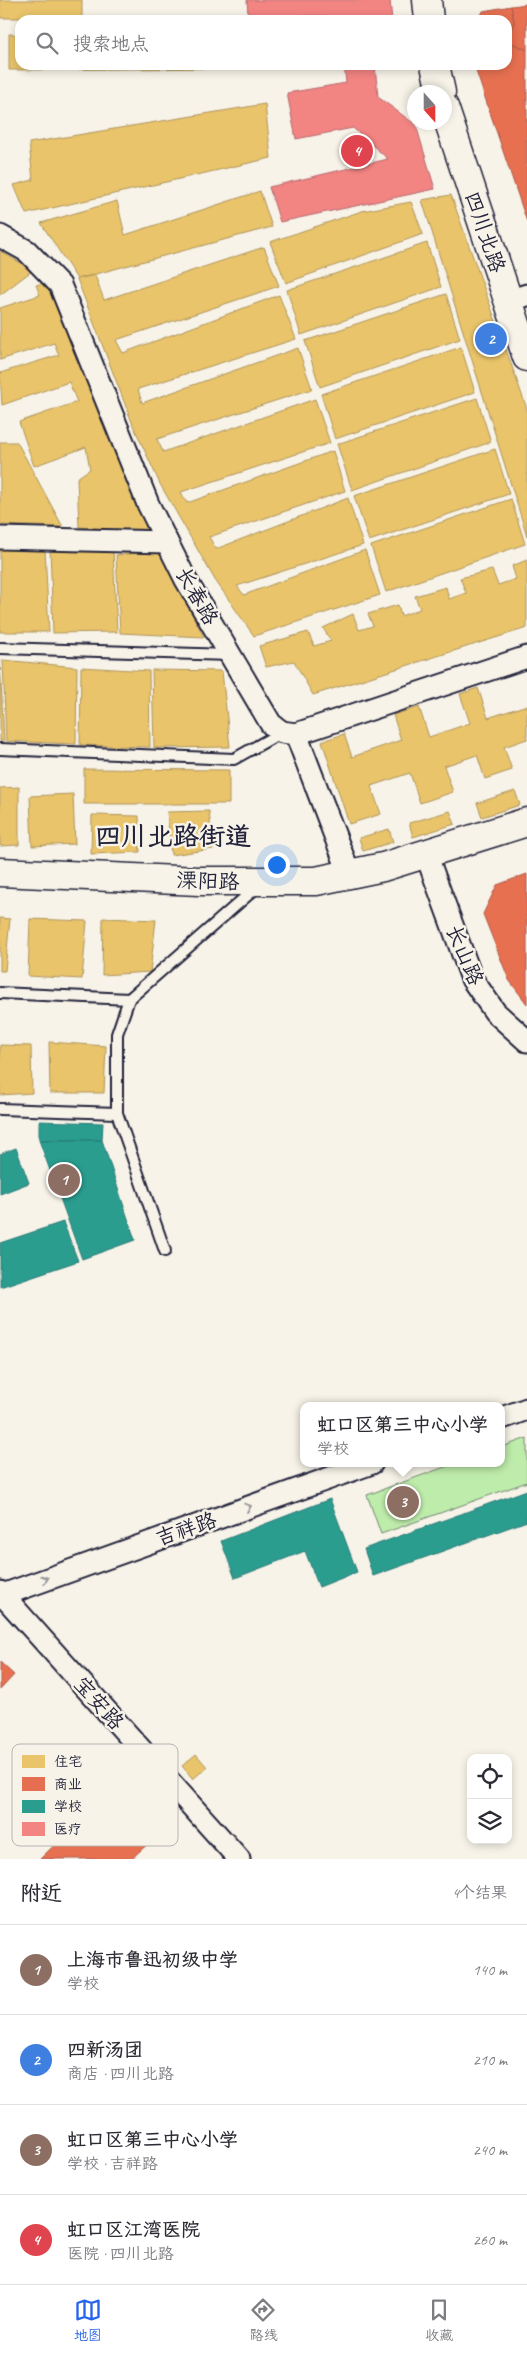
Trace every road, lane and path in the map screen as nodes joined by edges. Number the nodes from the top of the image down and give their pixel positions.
1 (426, 0) edge
2 (428, 15) edge
3 (436, 70) edge
4 (439, 85) edge
5 (452, 129) edge
6 (0, 236) edge
7 (518, 298) edge
8 (527, 357) edge
9 (0, 538) edge
10 (167, 542) junction
11 (0, 648) edge
12 (231, 655) junction
13 (527, 658) edge
14 (289, 733) junction
15 (0, 750) edge
16 (527, 822) edge
17 (426, 854) junction
18 (0, 872) edge
19 (350, 875) junction
20 (261, 882) junction
21 (0, 993) edge
22 (129, 999) junction
23 (527, 1041) edge
24 (0, 1109) edge
25 (117, 1113) junction
26 (165, 1251) dead end
27 (527, 1409) edge
28 (505, 1417) edge
29 (361, 1467) edge
30 (1, 1594) edge
31 (135, 1744) edge
32 (178, 1792) edge
33 (238, 1859) edge

1 - 2 street
3 - 4 street
5 - 7 street, 四川北路
6 - 10 street, 长春路
7 - 8 street, 四川北路
9 - 10 street
10 - 12 street, 长春路
11 - 12 lane
12 - 14 street, 长春路
13 - 14 street
14 - 15 lane
14 - 19 street
16 - 17 street, 溧阳路
17 - 19 street, 溧阳路
17 - 23 street, 长山路
18 - 20 street, 溧阳路
19 - 20 street, 溧阳路
20 - 22 lane
21 - 22 lane
22 - 25 lane
24 - 25 lane
25 - 26 lane
27 - 28 street
30 -> 29 street, 吉祥路
30 - 31 street, 宝安路
32 - 33 street, 宝安路

